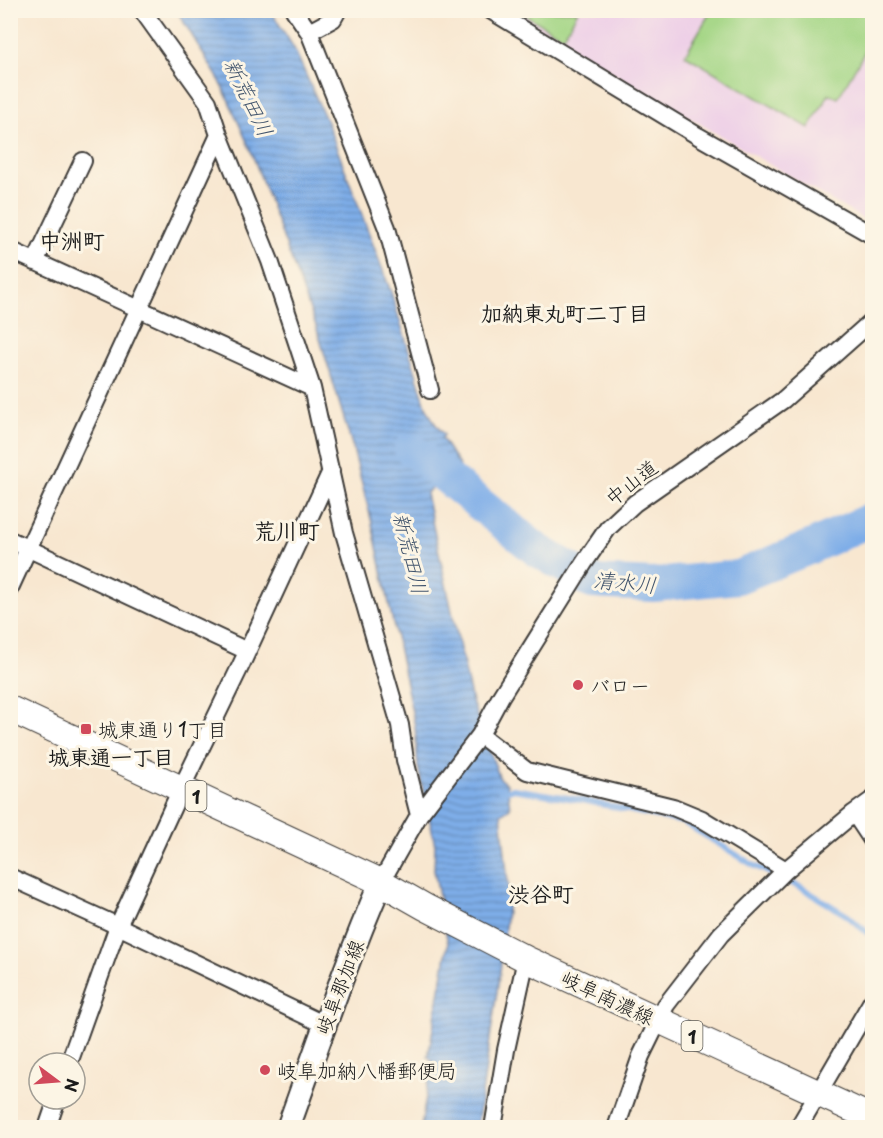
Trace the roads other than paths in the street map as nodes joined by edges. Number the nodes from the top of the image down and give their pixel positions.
1 (142, 10) edge
2 (294, 10) edge
3 (338, 10) edge
4 (490, 10) edge
5 (309, 32) junction
6 (219, 135) junction
7 (82, 161) dead end
8 (873, 235) edge
9 (10, 250) edge
10 (35, 262) junction
11 (139, 310) junction
12 (873, 321) edge
13 (312, 388) junction
14 (430, 390) dead end
15 (331, 471) junction
16 (10, 540) edge
17 (29, 549) junction
18 (10, 588) edge
19 (247, 651) junction
20 (10, 709) edge
21 (480, 735) junction
22 (181, 789) junction
23 (873, 800) edge
24 (854, 813) junction
25 (418, 815) junction
26 (873, 840) edge
27 (779, 876) junction
28 (10, 877) edge
29 (381, 882) junction
30 (118, 926) junction
31 (518, 949) junction
32 (873, 1001) edge
33 (662, 1012) junction
34 (325, 1025) junction
35 (73, 1051) edge
36 (822, 1087) junction
37 (873, 1103) edge
38 (52, 1111) edge
39 (873, 1118) edge
40 (46, 1128) edge
41 (288, 1128) edge
42 (493, 1128) edge
43 (616, 1128) edge
44 (798, 1128) edge

1 - 6 street
2 - 5 street
3 - 5 street
4 - 8 street
5 - 14 street
6 - 11 street
6 - 13 street
7 - 10 street
9 - 10 street
10 - 11 street
11 - 13 street
11 - 17 street
12 - 21 street, 中山道
13 - 15 street
15 - 19 street
15 - 25 street
16 - 17 street
17 - 18 street
17 - 19 street
19 - 22 street
20 - 22 main road, 岐阜南濃線 / 1
21 - 25 street, 中山道
21 - 27 street
22 - 29 main road, 岐阜南濃線 / 1
22 - 30 street
23 - 24 street
24 - 26 street
24 - 27 street
25 - 29 street, 中山道
27 - 33 street
28 - 30 street
29 - 31 main road, 岐阜南濃線 / 1
29 - 34 main road, 岐阜那加線
30 - 34 street
30 - 35 street
31 - 33 main road, 岐阜南濃線 / 1
31 - 42 street
32 - 36 street
33 - 36 main road, 岐阜南濃線 / 1
33 - 43 street
34 - 41 main road, 岐阜那加線
36 - 37 main road, 岐阜南濃線 / 1
36 - 39 main road, 岐阜南濃線 / 1
36 - 44 street
38 - 40 street

